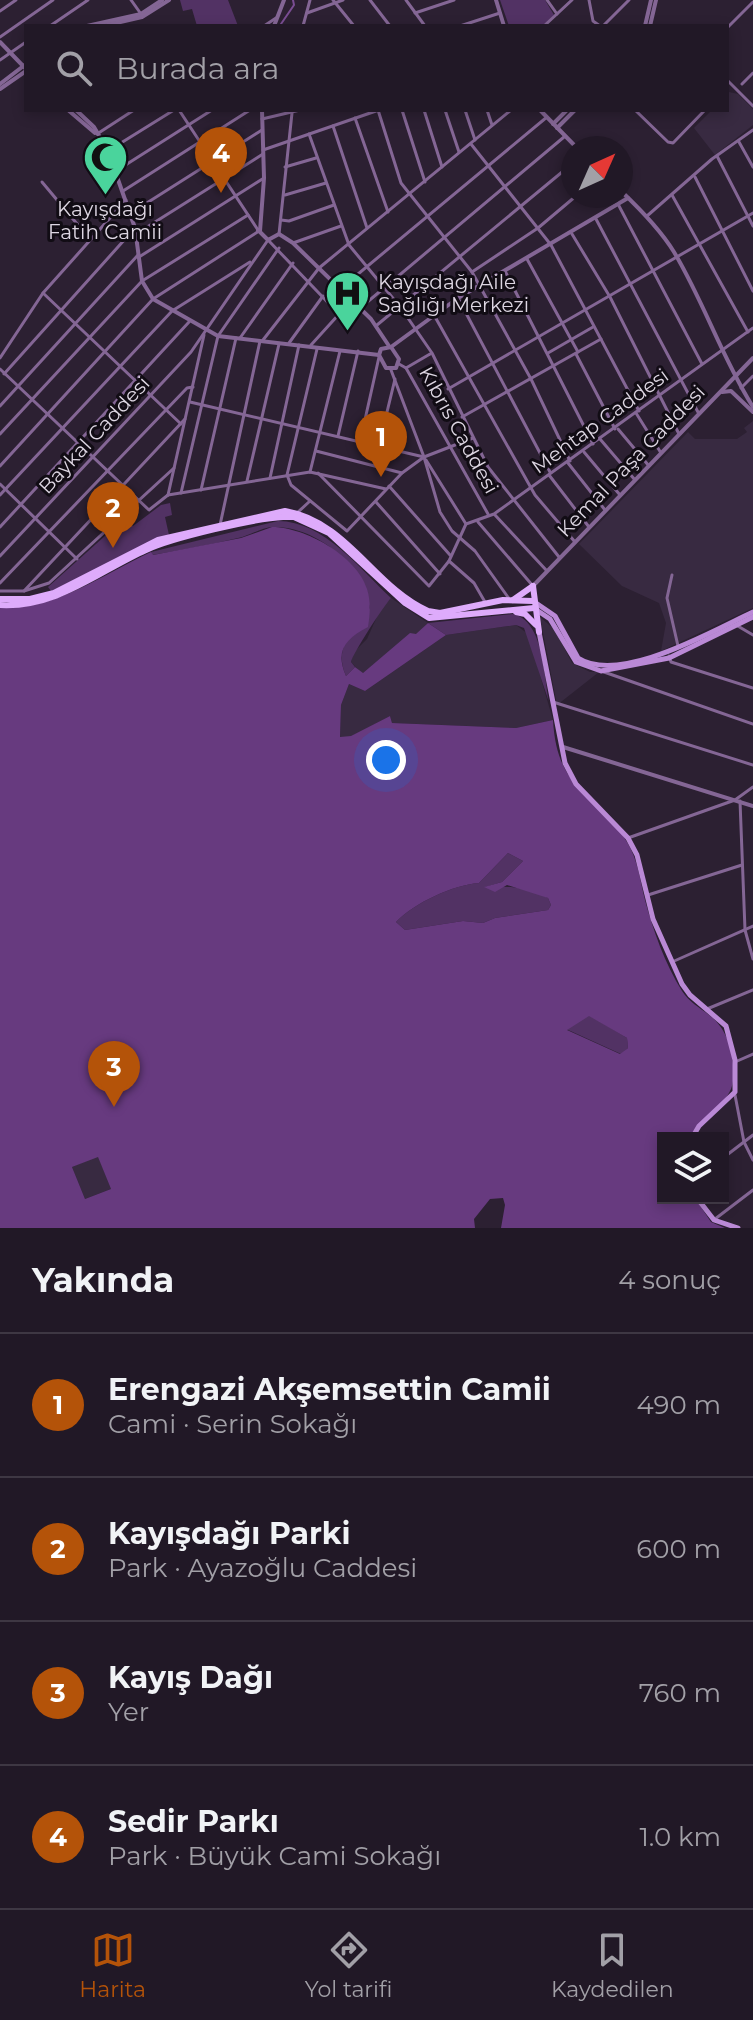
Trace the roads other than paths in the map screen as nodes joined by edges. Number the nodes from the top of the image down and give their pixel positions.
1 (16, 0) edge
2 (53, 0) edge
3 (88, 0) edge
4 (131, 0) edge
5 (162, 0) edge
6 (169, 0) edge
7 (284, 0) edge
8 (310, 0) edge
9 (333, 0) edge
10 (343, 0) edge
11 (370, 0) edge
12 (406, 0) edge
13 (454, 0) edge
14 (496, 0) edge
15 (547, 0) edge
16 (572, 0) edge
17 (589, 0) edge
18 (629, 0) edge
19 (654, 0) edge
20 (753, 2) edge
21 (336, 5) junction
22 (0, 11) edge
23 (307, 13) junction
24 (415, 13) junction
25 (500, 13) junction
26 (557, 14) junction
27 (142, 16) junction
28 (276, 18) junction
29 (548, 22) edge
30 (53, 24) edge
31 (98, 24) edge
32 (111, 24) edge
33 (143, 24) edge
34 (267, 24) edge
35 (274, 24) edge
36 (304, 24) edge
37 (352, 24) edge
38 (388, 24) edge
39 (423, 24) edge
40 (466, 24) edge
41 (503, 24) edge
42 (598, 24) edge
43 (603, 24) edge
44 (648, 24) edge
45 (729, 26) edge
46 (0, 39) edge
47 (24, 44) edge
48 (10, 54) junction
49 (0, 60) edge
50 (24, 69) edge
51 (753, 73) edge
52 (742, 84) dead end
53 (729, 85) edge
54 (0, 86) edge
55 (753, 106) edge
56 (70, 112) edge
57 (78, 112) edge
58 (131, 112) edge
59 (173, 112) edge
60 (178, 112) edge
61 (209, 112) edge
62 (247, 112) edge
63 (262, 112) edge
64 (287, 112) edge
65 (291, 112) edge
66 (372, 112) edge
67 (379, 112) edge
68 (403, 112) edge
69 (425, 112) edge
70 (446, 112) edge
71 (466, 112) edge
72 (488, 112) edge
73 (508, 112) edge
74 (542, 112) edge
75 (566, 112) edge
76 (572, 112) edge
77 (637, 112) edge
78 (703, 112) edge
79 (547, 117) junction
80 (355, 118) junction
81 (262, 119) junction
82 (189, 125) junction
83 (333, 126) junction
84 (493, 126) junction
85 (555, 126) junction
86 (262, 130) junction
87 (753, 130) edge
88 (97, 134) junction
89 (309, 134) junction
90 (565, 136) edge
91 (561, 139) edge
92 (475, 140) junction
93 (287, 141) junction
94 (739, 141) junction
95 (200, 142) junction
96 (471, 144) junction
97 (108, 151) junction
98 (263, 152) junction
99 (459, 153) junction
100 (717, 156) junction
101 (317, 157) junction
102 (212, 161) junction
103 (488, 166) junction
104 (285, 167) junction
105 (442, 167) junction
106 (753, 167) edge
107 (116, 171) junction
108 (561, 173) edge
109 (695, 176) junction
110 (264, 178) junction
111 (224, 179) junction
112 (42, 182) dead end
113 (425, 182) junction
114 (326, 183) junction
115 (505, 186) junction
116 (123, 191) junction
117 (410, 194) junction
118 (285, 195) junction
119 (672, 195) junction
120 (236, 196) junction
121 (126, 200) junction
122 (633, 203) edge
123 (334, 205) junction
124 (521, 207) junction
125 (562, 208) edge
126 (612, 208) edge
127 (620, 208) edge
128 (131, 213) junction
129 (388, 213) junction
130 (751, 214) edge
131 (248, 215) junction
132 (427, 216) junction
133 (647, 216) junction
134 (596, 219) junction
135 (281, 220) junction
136 (341, 226) junction
137 (753, 226) edge
138 (538, 228) junction
139 (724, 229) junction
140 (367, 230) junction
141 (83, 231) dead end
142 (135, 231) junction
143 (259, 231) junction
144 (279, 234) junction
145 (572, 234) junction
146 (443, 236) junction
147 (268, 240) junction
148 (293, 243) junction
149 (701, 243) junction
150 (349, 245) junction
151 (551, 245) junction
152 (279, 248) junction
153 (139, 256) junction
154 (676, 257) junction
155 (461, 258) junction
156 (254, 259) junction
157 (527, 259) junction
158 (294, 263) junction
159 (366, 267) junction
160 (319, 268) junction
161 (654, 270) junction
162 (505, 271) junction
163 (472, 272) junction
164 (308, 278) junction
165 (142, 281) junction
166 (632, 284) junction
167 (479, 285) junction
168 (383, 287) junction
169 (339, 290) junction
170 (753, 291) edge
171 (43, 293) junction
172 (323, 296) junction
173 (610, 297) junction
174 (458, 298) junction
175 (153, 299) junction
176 (350, 302) junction
177 (401, 308) junction
178 (359, 309) junction
179 (61, 310) junction
180 (172, 311) junction
181 (585, 311) junction
182 (338, 313) junction
183 (434, 315) junction
184 (189, 322) junction
185 (75, 323) junction
186 (563, 323) junction
187 (594, 326) junction
188 (378, 327) junction
189 (753, 328) edge
190 (415, 329) junction
191 (205, 331) junction
192 (748, 332) junction
193 (218, 336) junction
194 (90, 337) junction
195 (539, 337) junction
196 (238, 338) junction
197 (571, 339) junction
198 (601, 339) junction
199 (262, 340) junction
200 (279, 342) junction
201 (289, 343) junction
202 (299, 344) junction
203 (311, 345) junction
204 (318, 346) junction
205 (390, 347) junction
206 (341, 349) junction
207 (516, 350) junction
208 (105, 351) junction
209 (358, 351) junction
210 (722, 351) junction
211 (577, 352) junction
212 (432, 353) junction
213 (548, 353) junction
214 (380, 354) junction
215 (0, 358) edge
216 (753, 358) edge
217 (492, 363) junction
218 (399, 364) junction
219 (555, 365) junction
220 (702, 365) junction
221 (121, 366) junction
222 (406, 368) junction
223 (0, 369) edge
224 (391, 369) junction
225 (4, 374) junction
226 (469, 377) junction
227 (734, 378) junction
228 (752, 378) edge
229 (395, 379) junction
230 (531, 379) junction
231 (135, 380) junction
232 (682, 380) junction
233 (18, 386) junction
234 (193, 387) junction
235 (741, 388) junction
236 (448, 389) junction
237 (508, 392) junction
238 (719, 393) junction
239 (151, 395) junction
240 (660, 395) junction
241 (32, 400) junction
242 (190, 402) junction
243 (202, 405) junction
244 (485, 405) junction
245 (0, 406) edge
246 (220, 408) junction
247 (753, 409) edge
248 (167, 410) junction
249 (638, 412) junction
250 (47, 414) junction
251 (244, 414) junction
252 (699, 414) junction
253 (462, 417) junction
254 (262, 418) junction
255 (185, 419) junction
256 (281, 422) junction
257 (181, 424) junction
258 (300, 428) junction
259 (616, 428) junction
260 (63, 429) junction
261 (320, 432) junction
262 (0, 434) edge
263 (679, 434) junction
264 (338, 436) junction
265 (473, 438) junction
266 (600, 439) junction
267 (360, 442) junction
268 (78, 443) junction
269 (593, 444) junction
270 (379, 446) junction
271 (451, 446) junction
272 (316, 451) junction
273 (584, 451) junction
274 (661, 453) junction
275 (92, 457) junction
276 (424, 457) junction
277 (569, 462) junction
278 (0, 466) edge
279 (649, 466) junction
280 (174, 468) junction
281 (108, 472) junction
282 (310, 472) junction
283 (318, 473) junction
284 (402, 473) junction
285 (550, 474) junction
286 (287, 475) junction
287 (270, 478) junction
288 (635, 480) junction
289 (247, 481) junction
290 (0, 484) edge
291 (227, 485) junction
292 (123, 486) junction
293 (388, 487) junction
294 (531, 488) junction
295 (6, 490) junction
296 (201, 490) junction
297 (181, 493) junction
298 (0, 495) edge
299 (620, 495) junction
300 (166, 496) junction
301 (375, 500) junction
302 (139, 501) junction
303 (310, 501) junction
304 (513, 501) junction
305 (21, 504) junction
306 (605, 510) junction
307 (297, 513) junction
308 (491, 514) junction
309 (361, 516) junction
310 (35, 518) junction
311 (477, 522) junction
312 (466, 524) junction
313 (220, 525) junction
314 (0, 527) edge
315 (589, 527) junction
316 (50, 533) junction
317 (459, 538) junction
318 (575, 542) junction
319 (65, 548) junction
320 (0, 556) edge
321 (450, 556) junction
322 (560, 557) junction
323 (77, 559) junction
324 (449, 561) junction
325 (547, 571) junction
326 (440, 574) junction
327 (672, 575) dead end
328 (0, 583) edge
329 (533, 586) junction
330 (0, 591) edge
331 (24, 591) junction
332 (525, 592) junction
333 (512, 600) junction
334 (524, 600) junction
335 (0, 602) edge
336 (485, 603) junction
337 (506, 610) junction
338 (535, 612) junction
339 (753, 614) edge
340 (736, 625) junction
341 (539, 632) joint
342 (753, 635) edge
343 (706, 637) junction
344 (678, 646) junction
345 (669, 654) junction
346 (601, 671) junction
347 (753, 688) edge
348 (553, 702) junction
349 (753, 724) edge
350 (560, 746) junction
351 (753, 765) edge
352 (753, 787) edge
353 (737, 801) junction
354 (753, 806) edge
355 (628, 838) junction
356 (742, 865) junction
357 (648, 895) junction
358 (753, 926) edge
359 (745, 930) junction
360 (753, 959) edge
361 (672, 962) junction
362 (753, 990) edge
363 (707, 1009) junction
364 (753, 1054) edge
365 (735, 1062) junction
366 (735, 1092) junction
367 (698, 1132) edge
368 (753, 1135) edge
369 (744, 1142) junction
370 (729, 1153) edge
371 (753, 1160) edge
372 (753, 1190) edge
373 (702, 1204) edge
374 (714, 1220) junction
375 (738, 1228) edge

1 - 22 street
2 - 46 street
3 - 30 street
4 - 27 street
5 - 27 street
6 - 27 street
7 - 28 street
8 - 23 street
9 - 21 street
10 - 21 street
11 - 38 street
12 - 24 street
13 - 24 street
14 - 25 street
15 - 26 street
16 - 26 street
17 - 42 street
18 - 43 street
19 - 44 street
20 - 45 street
21 - 23 street
21 - 37 street
23 - 36 street
24 - 39 street
25 - 40 street
25 - 41 street
26 - 29 street
27 - 31 street
27 - 32 street
27 - 33 street
28 - 34 street
28 - 35 street
46 - 48 street
47 - 48 street
48 - 49 street
48 - 50 street
50 - 54 street
51 - 52 street
53 - 55 street
56 - 88 street
57 - 88 street
58 - 88 street
59 - 97 street
60 - 82 street
61 - 82 street
62 - 95 street
63 - 81 street
64 - 81 street
65 - 93 street
66 - 80 street
67 - 117 street
68 - 113 street
69 - 105 street
70 - 99 street
71 - 92 street
72 - 84 street
73 - 84 street
74 - 79 street
75 - 85 street
76 - 85 street
77 - 78 street
79 - 85 street
79 - 103 street
80 - 83 street
80 - 129 street
81 - 86 street
82 - 95 street
82 - 107 street
83 - 89 street
83 - 140 street
84 - 92 street
85 - 90 street
86 - 98 street
86 - 102 street
87 - 94 street
88 - 97 street
89 - 93 street
89 - 101 street
91 - 115 street
92 - 96 street
93 - 98 street
93 - 104 street
94 - 100 street
94 - 106 street
95 - 102 street
95 - 116 street
96 - 99 street
96 - 103 street
97 - 107 street
98 - 110 street
98 - 111 street
99 - 105 street
100 - 109 street
100 - 130 street
101 - 104 street
101 - 114 street
102 - 111 street
102 - 128 street
103 - 115 street
103 - 132 street
104 - 118 street
105 - 113 street
107 - 116 street
108 - 124 street
109 - 119 street
109 - 139 street
110 - 120 street
110 - 143 street
111 - 120 street
111 - 142 street
112 - 141 street
113 - 117 street
114 - 118 street
114 - 123 street
115 - 124 street
115 - 146 street
116 - 121 street
117 - 129 street
117 - 132 street
118 - 135 street
119 - 133 street
119 - 149 street
120 - 131 street
120 - 153 street
121 - 128 street
121 - 171 street
122 - 133 street
123 - 135 street
123 - 136 street
124 - 138 street
124 - 155 street
125 - 138 street
126 - 134 street
127 - 161 street
128 - 142 street
129 - 140 street
130 - 137 street
130 - 139 street
131 - 143 street
131 - 165 street
132 - 146 street
132 - 159 street
133 - 154 street
134 - 145 street
134 - 166 street
135 - 144 street
136 - 148 street
136 - 150 street
138 - 151 street
138 - 163 street
139 - 149 street
139 - 170 street
140 - 150 street
142 - 153 street
142 - 179 street
143 - 147 street
143 - 175 street
144 - 147 street
144 - 148 street
145 - 151 street
145 - 173 street
146 - 155 street
146 - 168 street
147 - 152 street
147 - 156 street, Baykal Caddesi
148 - 160 street
149 - 154 street
149 - 192 street
150 - 159 street
150 - 160 street
151 - 157 street
151 - 181 street
152 - 158 street
152 - 193 street
153 - 165 street
153 - 185 street
154 - 161 street
154 - 210 street
155 - 163 street
155 - 177 street
156 - 180 street
156 - 191 street, Baykal Caddesi
157 - 162 street
157 - 186 street
158 - 164 street
158 - 196 street
159 - 168 street
159 - 169 street
160 - 164 street
160 - 169 street
161 - 166 street
161 - 220 street
162 - 167 street
162 - 195 street
163 - 167 street
164 - 172 street
164 - 199 street
165 - 175 street
165 - 194 street
166 - 173 street
166 - 232 street
167 - 174 street
167 - 207 street
168 - 177 street
168 - 178 street
169 - 176 street
171 - 179 street
171 - 215 street
172 - 182 street
172 - 201 street
173 - 181 street
173 - 240 street
174 - 183 street
174 - 217 street
175 - 180 street
175 - 208 street
176 - 178 street
176 - 182 street
177 - 188 street
177 - 190 street
178 - 188 street
179 - 185 street
179 - 225 street
180 - 184 street
180 - 221 street
181 - 186 street
181 - 187 street
182 - 203 street
183 - 190 street
183 - 226 street
184 - 191 street
184 - 231 street
185 - 194 street
185 - 233 street
186 - 195 street
186 - 197 street
187 - 197 street
187 - 198 street
188 - 205 street
188 - 214 street
189 - 192 street, Mehtap Caddesi
190 - 205 street
190 - 212 street
191 - 193 street
191 - 234 street
191 - 239 street, Baykal Caddesi
192 - 210 street, Mehtap Caddesi
193 - 196 street
193 - 243 street
194 - 208 street
194 - 241 street
195 - 207 street
195 - 213 street
196 - 199 street
196 - 246 street
197 - 211 street
197 - 213 street
198 - 211 street
198 - 249 street
199 - 200 street
199 - 251 street
200 - 201 street
200 - 254 street
201 - 202 street
202 - 203 street
202 - 256 street
203 - 204 street
204 - 206 street
204 - 258 street
205 - 214 street
205 - 218 street
206 - 209 street
206 - 261 street
207 - 217 street
207 - 230 street
208 - 221 street
208 - 250 street
209 - 214 street
209 - 264 street
210 - 220 street, Mehtap Caddesi
210 - 227 street
211 - 219 street
211 - 259 street
212 - 222 street
212 - 236 street
213 - 219 street
214 - 224 street
214 - 267 street
216 - 227 street, Kemal Paşa Caddesi
217 - 226 street
217 - 237 street
218 - 222 street, Kıbrıs Caddesi
218 - 224 street
219 - 230 street
219 - 269 street
220 - 232 street, Mehtap Caddesi
221 - 231 street
221 - 260 street
222 - 271 street, Kıbrıs Caddesi
223 - 225 street
224 - 229 street
225 - 233 street
226 - 236 street
226 - 244 street
227 - 235 street
227 - 238 street, Kemal Paşa Caddesi
228 - 235 street
229 - 270 street
229 - 276 street
230 - 237 street
230 - 277 street
231 - 239 street
231 - 268 street
232 - 240 street, Mehtap Caddesi
232 - 252 street
233 - 241 street
233 - 245 street
234 - 242 street
234 - 248 street
235 - 247 street
236 - 253 street
237 - 244 street
237 - 285 street
238 - 247 street
238 - 252 street, Kemal Paşa Caddesi
239 - 248 street
239 - 275 street, Baykal Caddesi
240 - 249 street, Mehtap Caddesi
240 - 263 street
241 - 250 street
241 - 262 street
242 - 243 street
242 - 255 street
243 - 246 street
243 - 297 street
244 - 253 street
244 - 294 street
246 - 251 street
246 - 296 street
248 - 257 street
248 - 281 street
249 - 259 street, Mehtap Caddesi
249 - 274 street
250 - 260 street
250 - 278 street
251 - 254 street
251 - 291 street
252 - 263 street, Kemal Paşa Caddesi
253 - 265 street
254 - 256 street
254 - 289 street
255 - 257 street
255 - 280 street
256 - 258 street
256 - 287 street
257 - 292 street
258 - 261 street
258 - 286 street
259 - 266 street, Mehtap Caddesi
259 - 279 street
260 - 268 street
260 - 295 street
261 - 264 street
261 - 272 street
263 - 274 street, Kemal Paşa Caddesi
264 - 267 street
265 - 271 street
265 - 304 street
266 - 269 street, Mehtap Caddesi
266 - 288 street
267 - 270 street
268 - 275 street
268 - 305 street
269 - 273 street, Mehtap Caddesi
270 - 276 street
271 - 276 street
271 - 308 street, Kıbrıs Caddesi
272 - 282 street
272 - 284 street
273 - 277 street, Mehtap Caddesi
273 - 299 street
274 - 279 street, Kemal Paşa Caddesi
275 - 281 street
275 - 310 street, Baykal Caddesi
276 - 284 street
276 - 312 street
276 - 317 street
277 - 285 street, Mehtap Caddesi
277 - 306 street
279 - 288 street, Kemal Paşa Caddesi
280 - 300 street
280 - 302 street
281 - 292 street
281 - 316 street
282 - 283 street
282 - 286 street
283 - 293 street
283 - 309 street
284 - 293 street
285 - 294 street, Mehtap Caddesi
285 - 315 street
286 - 287 street
286 - 303 street
287 - 289 street
288 - 299 street, Kemal Paşa Caddesi
289 - 291 street
290 - 295 street
291 - 296 street
291 - 313 street
292 - 302 street
292 - 319 street
293 - 301 street
293 - 321 street
294 - 304 street, Mehtap Caddesi
294 - 318 street
295 - 298 street
295 - 305 street
296 - 297 street
297 - 300 street
299 - 306 street, Kemal Paşa Caddesi
300 - 302 street
301 - 309 street
301 - 326 street
302 - 323 street
303 - 307 street
303 - 309 street
304 - 308 street, Mehtap Caddesi
304 - 322 street
305 - 310 street
305 - 314 street
306 - 315 street, Kemal Paşa Caddesi
307 - 313 main road
307 - 336 main road
308 - 311 street, Mehtap Caddesi
308 - 325 street, Kıbrıs Caddesi
309 - 326 street
310 - 316 street
310 - 320 street, Baykal Caddesi
311 - 312 street, Mehtap Caddesi
311 - 329 street
312 - 317 street
313 - 335 main road
315 - 318 street, Kemal Paşa Caddesi
316 - 319 street
316 - 328 street
317 - 321 street
317 - 333 street
318 - 322 street, Kemal Paşa Caddesi
319 - 323 street
319 - 331 street
321 - 324 street
322 - 325 street, Kemal Paşa Caddesi
323 - 331 street
324 - 326 street
324 - 336 street
325 - 329 street, Kemal Paşa Caddesi
327 - 344 street
329 - 332 main road
329 - 338 main road
330 - 331 street
332 - 333 main road
332 - 334 main road
333 - 334 main road
333 - 336 main road
334 - 338 main road
335 - 337 main road
337 - 338 main road
337 - 338 main road
338 - 341 main road
338 - 345 main road
338 - 346 main road
339 - 340 main road
339 - 343 main road
340 - 342 street
340 - 343 main road
341 - 348 main road
343 - 344 main road
343 - 345 main road
344 - 345 main road
345 - 346 main road
345 - 347 street
346 - 349 street
348 - 350 main road
348 - 351 street
350 - 353 street
350 - 355 main road
352 - 353 street
353 - 354 street
353 - 355 street
353 - 356 street
355 - 357 main road
356 - 357 street
356 - 359 street
357 - 361 main road
358 - 359 street
359 - 360 street
359 - 361 street
361 - 363 main road
362 - 363 street
363 - 365 main road
364 - 365 street
365 - 366 main road
366 - 367 main road
366 - 369 street
368 - 369 street
369 - 370 street
369 - 371 street
372 - 374 street
373 - 374 main road
374 - 375 main road

